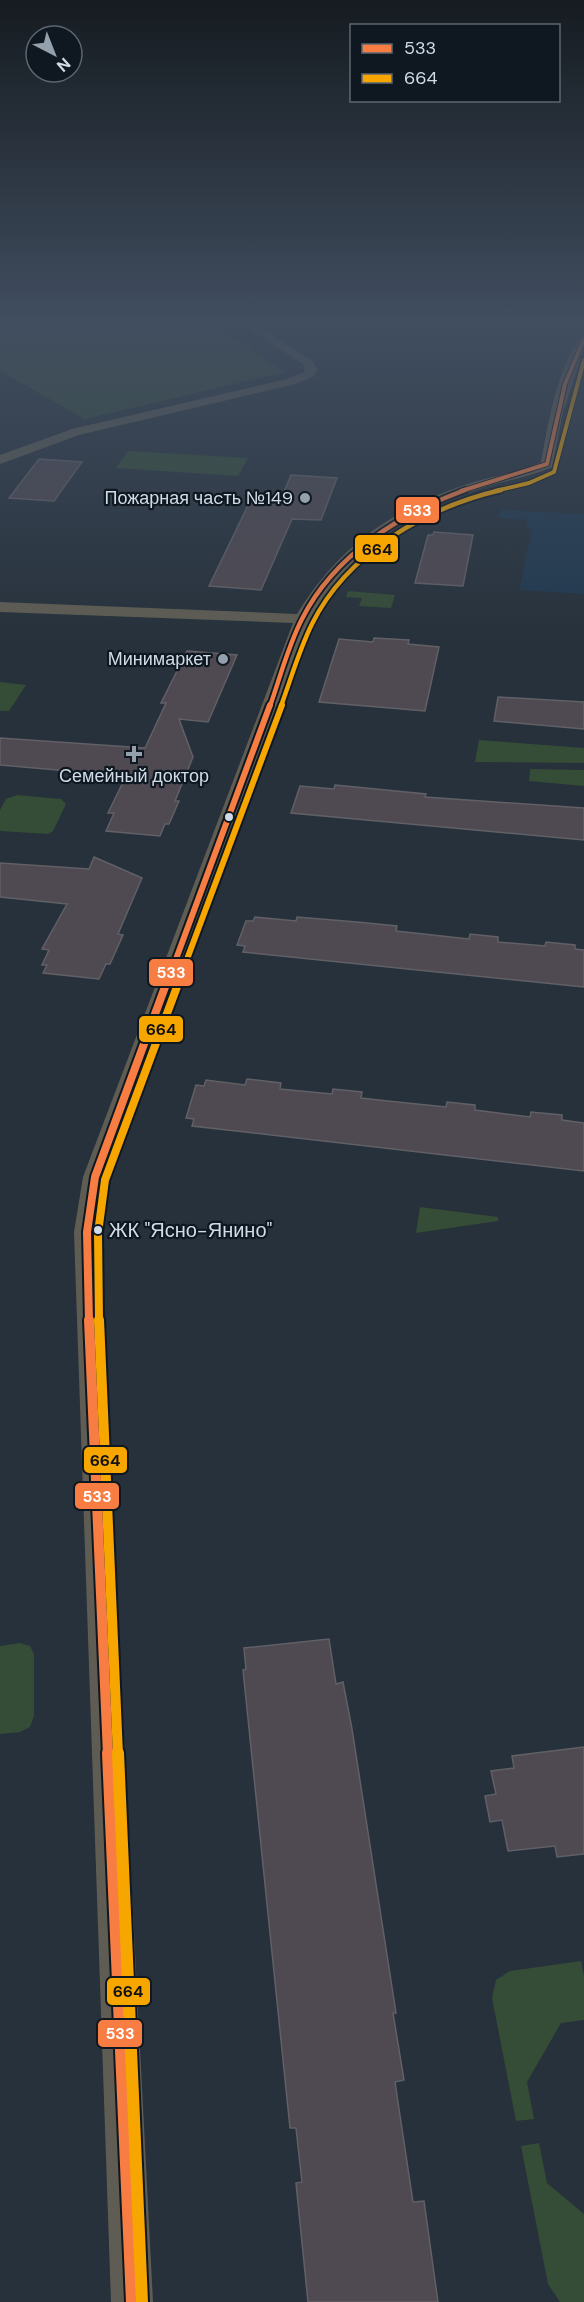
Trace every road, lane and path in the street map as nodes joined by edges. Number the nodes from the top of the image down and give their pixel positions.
1 (96, 427) edge
2 (554, 427) edge
3 (0, 460) edge
4 (0, 607) edge
5 (302, 619) junction
6 (132, 2302) edge

1 - 3 street
2 - 5 street
4 - 5 street
5 - 6 street

